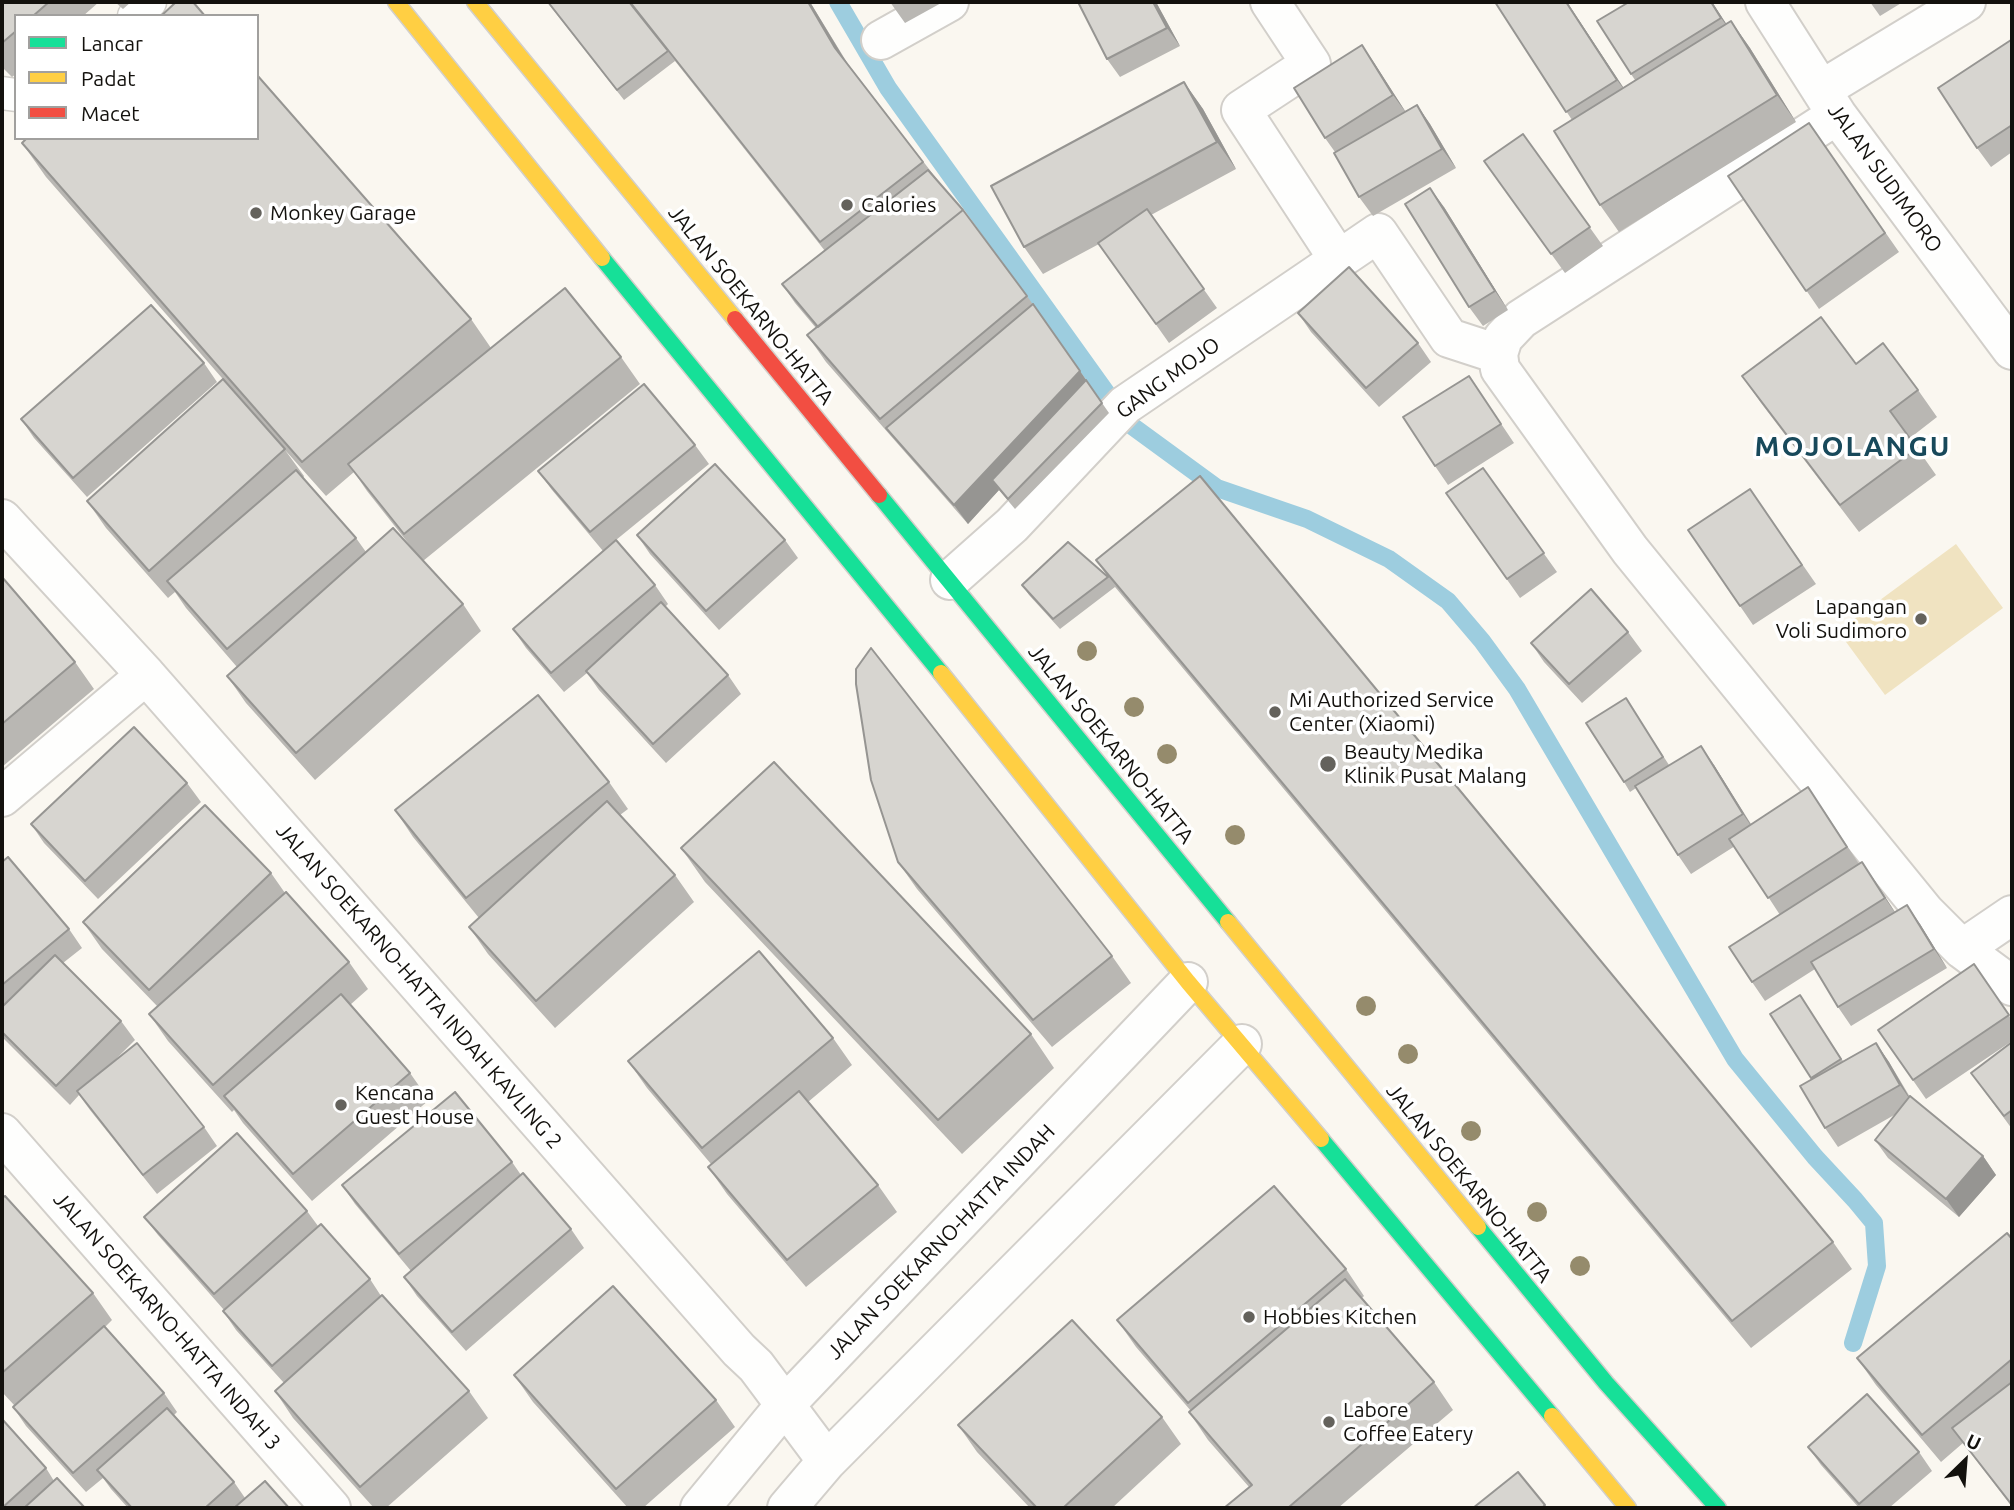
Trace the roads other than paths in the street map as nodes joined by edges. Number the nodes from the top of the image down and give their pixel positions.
1 (150, 2) edge
2 (396, 2) edge
3 (475, 2) edge
4 (949, 2) edge
5 (1270, 2) edge
6 (1765, 2) edge
7 (1966, 2) edge
8 (136, 14) edge
9 (497, 29) junction
10 (881, 40) dead end
11 (482, 42) dead end
12 (1829, 103) junction
13 (1339, 260) junction
14 (2012, 350) edge
15 (1498, 354) junction
16 (2, 519) edge
17 (950, 580) junction
18 (146, 675) junction
19 (2, 797) edge
20 (2012, 915) edge
21 (1962, 950) junction
22 (1188, 982) junction
23 (2012, 986) edge
24 (1242, 1044) junction
25 (2, 1133) edge
26 (785, 1405) junction
27 (827, 1461) junction
28 (331, 1508) edge
29 (701, 1508) edge
30 (787, 1508) edge
31 (1628, 1508) edge
32 (1718, 1508) edge

1 - 8 lane
2 - 22 main road
3 - 9 main road, JALAN SOEKARNO-HATTA
4 - 10 street
5 - 13 street
6 - 12 street, JALAN SUDIMORO
7 - 12 street
9 - 11 main road
9 - 17 main road, JALAN SOEKARNO-HATTA
12 - 14 street, JALAN SUDIMORO
12 - 15 street
13 - 15 street, GANG MOJO
13 - 17 street, GANG MOJO
15 - 21 street
16 - 18 street, JALAN SOEKARNO-HATTA INDAH KAVLING 2
17 - 32 main road, JALAN SOEKARNO-HATTA
18 - 19 street
18 - 26 street, JALAN SOEKARNO-HATTA INDAH KAVLING 2
20 - 21 street
21 - 23 street
22 - 24 main road
22 - 26 street, JALAN SOEKARNO-HATTA INDAH
24 - 27 street
24 - 31 main road
25 - 28 street, JALAN SOEKARNO-HATTA INDAH 3
26 - 27 street, JALAN SOEKARNO-HATTA INDAH KAVLING 2
26 - 29 street, JALAN SOEKARNO-HATTA INDAH
27 - 30 street

